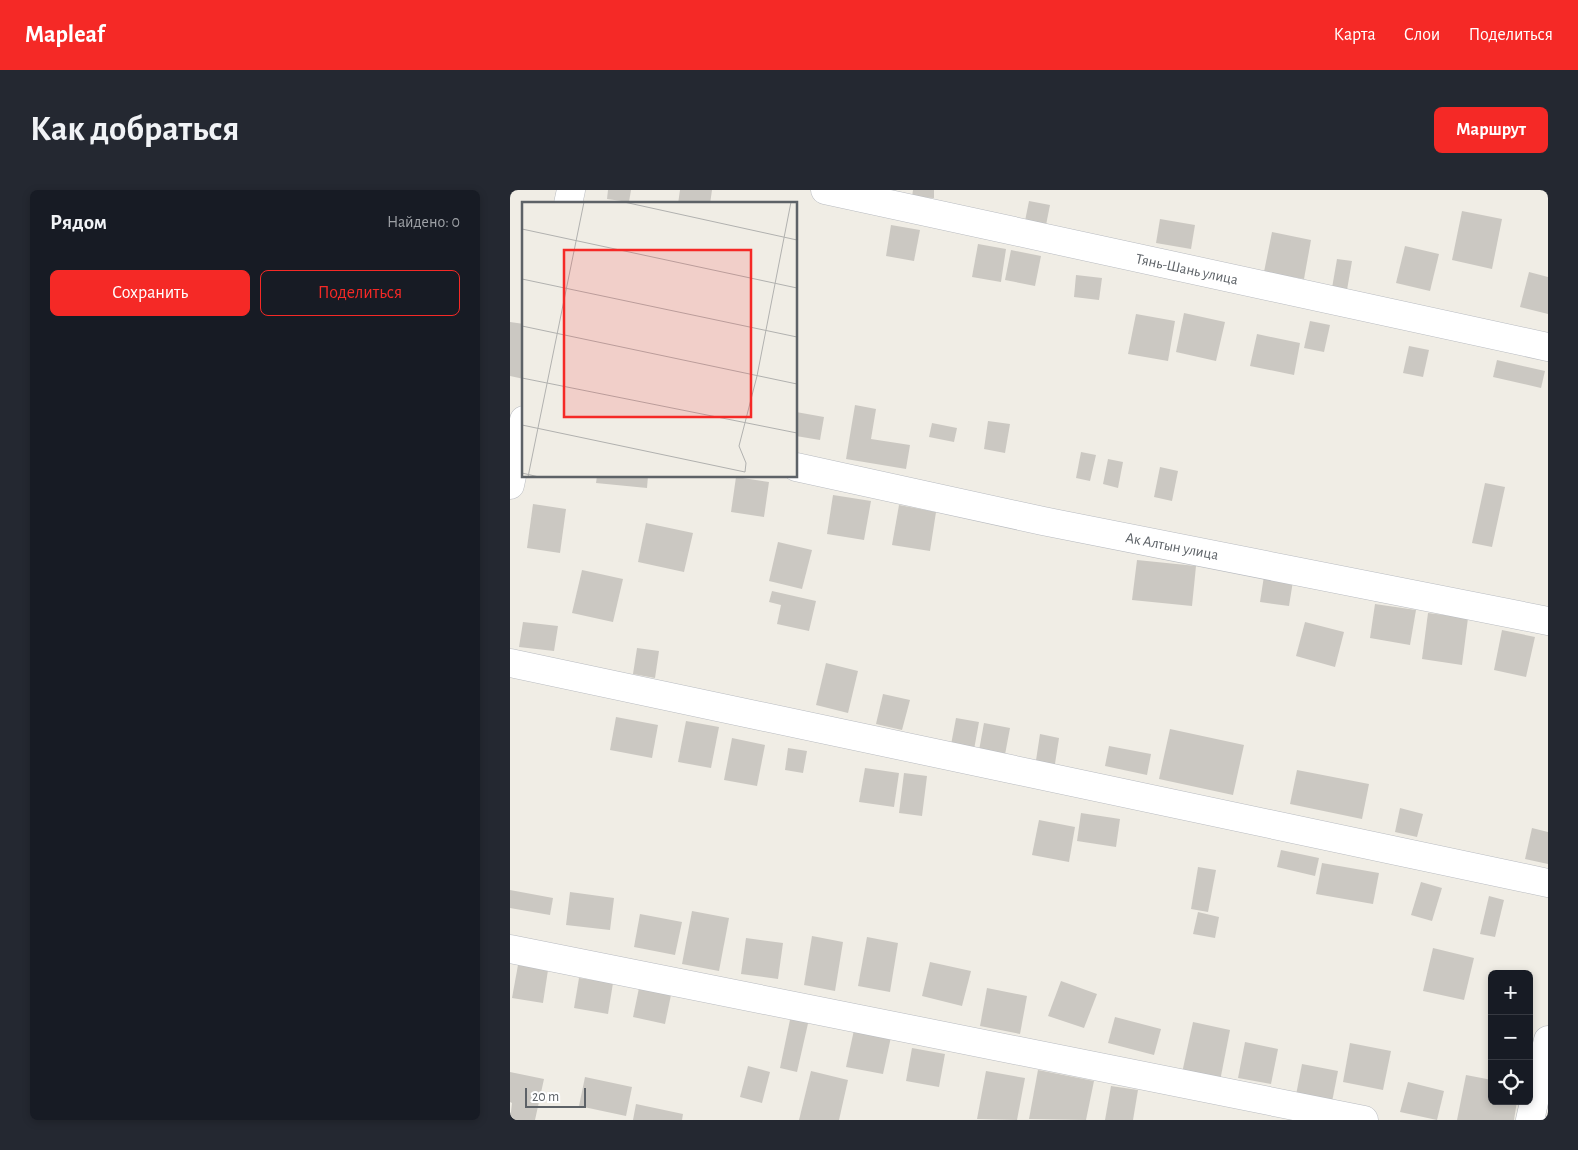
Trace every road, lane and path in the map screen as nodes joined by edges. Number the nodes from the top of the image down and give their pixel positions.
1 (825, 190) edge
2 (1548, 347) edge
3 (522, 429) edge
4 (798, 467) edge
5 (510, 485) edge
6 (1548, 621) edge
7 (510, 664) edge
8 (1548, 883) edge
9 (510, 949) edge
10 (1548, 1040) edge
11 (1364, 1120) edge
12 (1530, 1120) edge

1 - 2 street, Тянь-Шань улица
3 - 5 street
4 - 6 street, Ак Алтын улица
7 - 8 street
9 - 11 street
10 - 12 street

